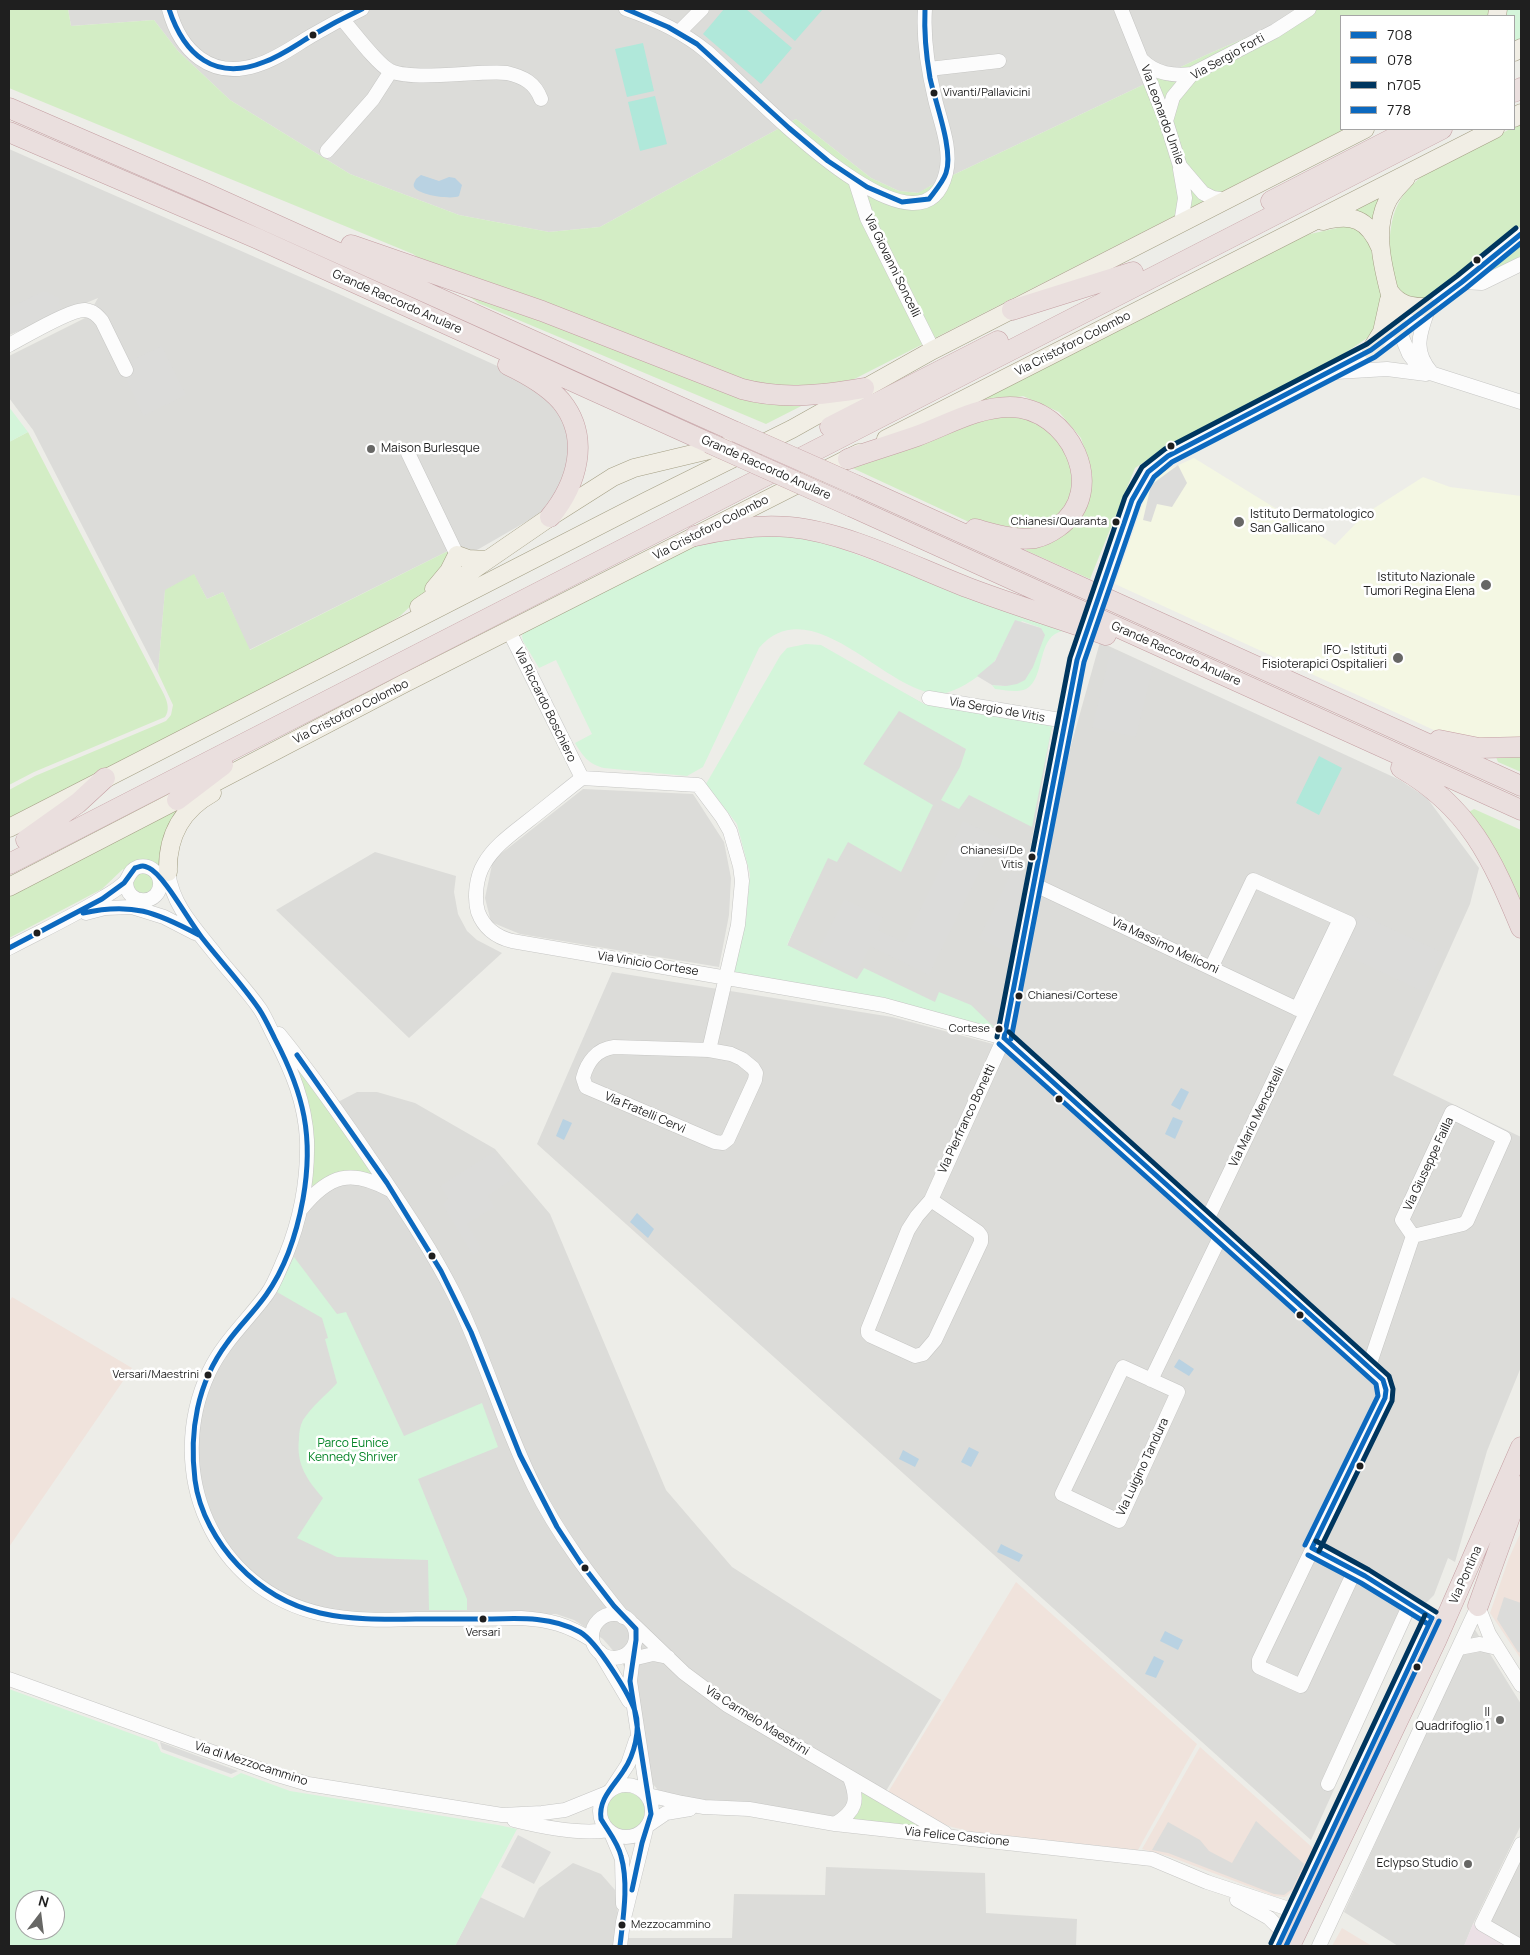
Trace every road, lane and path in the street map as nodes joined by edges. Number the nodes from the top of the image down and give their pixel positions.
1 (169, 9) edge
2 (362, 9) edge
3 (626, 9) edge
4 (702, 9) edge
5 (925, 9) edge
6 (1121, 9) edge
7 (1310, 9) edge
8 (342, 19) junction
9 (679, 32) junction
10 (999, 60) dead end
11 (1142, 60) junction
12 (930, 69) junction
13 (390, 71) junction
14 (1192, 74) junction
15 (542, 99) dead end
16 (9, 108) edge
17 (1166, 121) junction
18 (1363, 130) edge
19 (1409, 130) edge
20 (1440, 130) edge
21 (1493, 130) edge
22 (9, 132) edge
23 (327, 151) dead end
24 (1180, 166) junction
25 (1416, 170) junction
26 (855, 180) junction
27 (203, 192) junction
28 (1226, 200) junction
29 (1181, 223) junction
30 (1293, 230) junction
31 (1521, 234) edge
32 (1381, 250) junction
33 (1521, 264) edge
34 (1133, 272) junction
35 (1462, 282) junction
36 (1390, 292) junction
37 (1429, 308) junction
38 (1012, 310) junction
39 (420, 312) junction
40 (1399, 330) junction
41 (9, 345) edge
42 (933, 350) junction
43 (1371, 350) junction
44 (126, 370) dead end
45 (1329, 373) junction
46 (1434, 375) junction
47 (864, 388) junction
48 (1521, 402) edge
49 (792, 430) junction
50 (408, 454) dead end
51 (848, 459) junction
52 (904, 507) junction
53 (550, 517) junction
54 (695, 536) junction
55 (457, 555) junction
56 (487, 560) junction
57 (419, 607) junction
58 (509, 631) junction
59 (368, 643) junction
60 (1187, 659) junction
61 (405, 684) junction
62 (928, 698) dead end
63 (303, 713) junction
64 (1320, 719) junction
65 (1066, 722) junction
66 (1398, 731) junction
67 (1521, 746) edge
68 (105, 778) junction
69 (582, 778) junction
70 (1521, 786) edge
71 (177, 800) junction
72 (1521, 810) edge
73 (9, 828) edge
74 (17, 845) edge
75 (9, 864) edge
76 (126, 881) junction
77 (166, 881) junction
78 (1033, 884) junction
79 (9, 887) edge
80 (137, 904) junction
81 (66, 918) junction
82 (1521, 928) edge
83 (202, 937) junction
84 (9, 948) edge
85 (1211, 968) junction
86 (725, 978) junction
87 (1302, 1011) junction
88 (1004, 1038) junction
89 (709, 1050) junction
90 (298, 1069) junction
91 (392, 1192) junction
92 (931, 1200) junction
93 (302, 1208) junction
94 (1207, 1220) junction
95 (1222, 1233) junction
96 (1413, 1236) junction
97 (1368, 1366) junction
98 (1152, 1380) junction
99 (1519, 1451) edge
100 (1521, 1477) edge
101 (1521, 1486) edge
102 (1312, 1548) junction
103 (1355, 1570) junction
104 (1410, 1604) junction
105 (1478, 1606) junction
106 (1432, 1618) junction
107 (628, 1621) junction
108 (592, 1640) junction
109 (1459, 1648) junction
110 (1497, 1648) junction
111 (600, 1652) junction
112 (630, 1654) junction
113 (668, 1657) junction
114 (9, 1679) edge
115 (1521, 1685) edge
116 (635, 1710) junction
117 (637, 1732) junction
118 (850, 1778) junction
119 (1328, 1784) dead end
120 (609, 1792) junction
121 (647, 1794) junction
122 (704, 1807) junction
123 (502, 1815) junction
124 (835, 1824) junction
125 (646, 1827) junction
126 (610, 1832) junction
127 (951, 1836) junction
128 (1521, 1844) edge
129 (1207, 1882) junction
130 (1309, 1908) junction
131 (623, 1922) junction
132 (1287, 1940) edge
133 (620, 1946) edge
134 (1278, 1946) edge
135 (1304, 1946) edge
136 (1319, 1946) edge
137 (1520, 1946) edge

1 - 8 street
2 - 8 street
3 - 9 street
4 - 9 street
5 - 12 street
6 - 11 street, Via Leonardo Umile
7 - 14 street, Via Sergio Forti
8 - 13 street
9 - 26 street
10 - 12 street
11 - 14 street
11 - 17 street, Via Leonardo Umile
12 - 26 street
13 - 15 street
13 - 23 street
14 - 17 street, Via Sergio Forti
16 - 27 highway, Grande Raccordo Anulare
17 - 24 street, Via Leonardo Umile
18 - 28 main road
19 - 34 highway
20 - 63 highway, Via Cristoforo Colombo
21 - 25 main road, Via Cristoforo Colombo
22 - 39 highway, Grande Raccordo Anulare
24 - 28 street, Via Leonardo Umile
24 - 29 street
25 - 30 main road, Via Cristoforo Colombo
25 - 32 main road
26 - 42 street, Via Giovanni Soncelli
27 - 47 highway
27 - 52 highway, Grande Raccordo Anulare, bridge
28 - 29 main road
29 - 38 main road
30 - 32 main road
30 - 51 main road, Via Cristoforo Colombo
31 - 35 street, Via Pierfranco Bonetti
32 - 36 main road
33 - 35 street
34 - 38 highway
34 - 74 highway
35 - 37 street, Via Pierfranco Bonetti
36 - 37 main road
36 - 40 main road
36 - 43 main road
37 - 40 street, Via Pierfranco Bonetti
37 - 46 street
38 - 42 main road
39 - 53 highway
39 - 60 highway, Grande Raccordo Anulare, bridge
40 - 43 street, Via Pierfranco Bonetti
40 - 46 street
41 - 44 street
42 - 47 main road
43 - 45 street, Via Pierfranco Bonetti
45 - 46 street
45 - 65 street, Via Pierfranco Bonetti, bridge
46 - 48 street
47 - 49 main road
49 - 53 main road
49 - 59 main road
50 - 55 street
51 - 52 highway
51 - 54 main road, Via Cristoforo Colombo
52 - 66 highway, Grande Raccordo Anulare
53 - 56 main road
54 - 58 main road, Via Cristoforo Colombo
54 - 60 highway
55 - 56 main road
55 - 57 main road
56 - 57 main road
57 - 59 main road
58 - 61 main road, Via Cristoforo Colombo
58 - 69 street, Via Riccardo Boschiero
59 - 68 main road
60 - 64 highway, Grande Raccordo Anulare
61 - 71 main road, Via Cristoforo Colombo
61 - 77 main road
62 - 65 street, Via Sergio de Vitis
63 - 71 highway
63 - 75 highway, Via Cristoforo Colombo
64 - 72 highway, Grande Raccordo Anulare
64 - 82 highway
65 - 78 street, Via Pierfranco Bonetti
66 - 67 highway
66 - 70 highway, Grande Raccordo Anulare
68 - 73 main road
68 - 74 highway
69 - 86 street
69 - 86 street, Via Vinicio Cortese
71 - 79 main road, Via Cristoforo Colombo
76 - 77 street
76 - 80 street
76 - 81 street
77 - 80 street
77 - 83 street
78 - 85 street, Via Massimo Meliconi
78 - 88 street, Via Pierfranco Bonetti
80 - 81 street
80 - 83 street
81 - 84 street
83 - 90 street
85 - 87 street, Via Massimo Meliconi
85 - 87 street, Via Mario Mencatelli
86 - 88 street, Via Vinicio Cortese
86 - 89 street
87 - 94 street, Via Mario Mencatelli
88 - 92 street, Via Pierfranco Bonetti
88 - 94 street
89 - 89 street, Via Fratelli Cervi
90 - 91 street, Via Carmelo Maestrini
90 - 93 street
91 - 93 street
91 - 107 street, Via Carmelo Maestrini
92 - 92 street, Via Pierfranco Bonetti
93 - 108 street
94 - 95 street
95 - 97 street
95 - 98 street
96 - 96 street, Via Giuseppe Failla
96 - 97 street
97 - 102 street
98 - 98 street, Via Luigino Tandura
99 - 106 highway
99 - 130 highway, Via Pontina
100 - 130 highway, Via Pontina
101 - 105 highway
102 - 103 street
102 - 103 street
103 - 104 street
104 - 106 street
104 - 119 street
105 - 109 street, Via Pontina
105 - 110 street
106 - 130 street, Via Pontina
107 - 108 street
107 - 112 street
107 - 113 street, Via Carmelo Maestrini
108 - 111 street
109 - 110 street
109 - 136 street, Via Pontina
110 - 115 street
111 - 112 street
111 - 116 street
112 - 113 street
112 - 116 street
113 - 118 street, Via Carmelo Maestrini
114 - 123 street, Via di Mezzocammino
116 - 117 street
117 - 120 street
117 - 121 street
118 - 124 street
118 - 127 street, Via Carmelo Maestrini
120 - 121 street
120 - 123 street, Via di Mezzocammino
120 - 126 street
121 - 122 street, Via Felice Cascione
121 - 125 street
122 - 124 street, Via Felice Cascione
122 - 125 street, Via Felice Cascione
123 - 126 street, Via di Mezzocammino
124 - 127 street, Via Felice Cascione
125 - 126 street
125 - 131 street
126 - 131 street
127 - 129 street, Via Felice Cascione
128 - 137 street
129 - 130 street, Via Felice Cascione
129 - 132 street, Via Felice Cascione
130 - 132 highway, Via Pontina
130 - 135 highway, Via Pontina
131 - 133 street
132 - 134 street, Via Pontina

